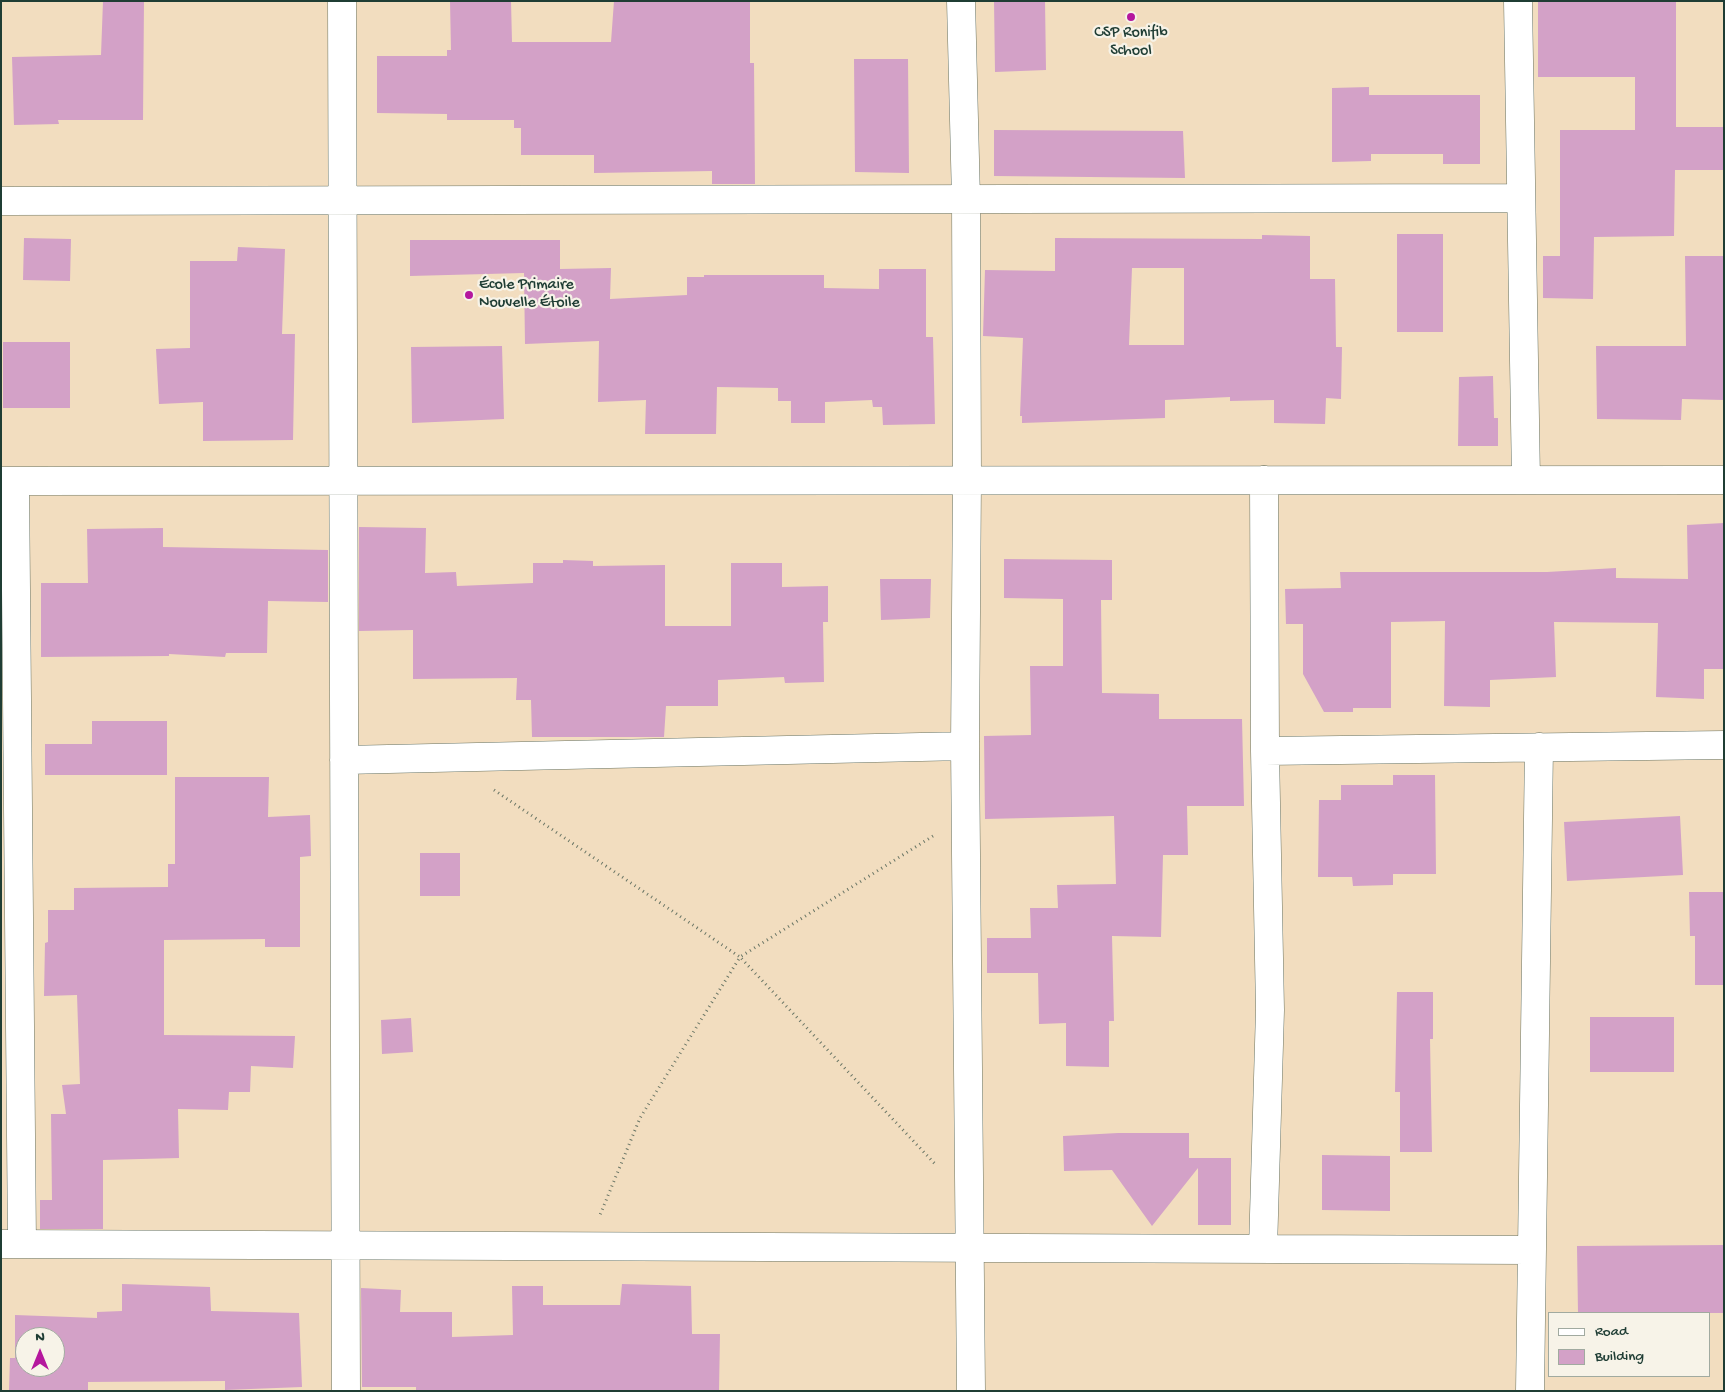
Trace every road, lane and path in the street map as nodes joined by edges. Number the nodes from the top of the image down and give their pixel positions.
1 (342, 1) edge
2 (961, 1) edge
3 (1518, 1) edge
4 (1521, 198) junction
5 (966, 199) junction
6 (1, 201) edge
7 (342, 201) junction
8 (967, 480) junction
9 (1264, 480) junction
10 (1526, 480) junction
11 (1724, 480) edge
12 (8, 481) edge
13 (343, 481) junction
14 (1724, 745) edge
15 (964, 746) junction
16 (1539, 746) junction
17 (1265, 751) junction
18 (449, 758) junction
19 (344, 760) junction
20 (965, 815) junction
21 (740, 957) junction
22 (969, 1199) junction
23 (12, 1244) edge
24 (346, 1246) junction
25 (588, 1246) junction
26 (970, 1248) junction
27 (1263, 1249) junction
28 (1530, 1250) junction
29 (346, 1391) edge
30 (971, 1391) edge
31 (1530, 1391) edge

1 - 7 street
2 - 5 street
3 - 4 street
4 - 5 street
4 - 10 street
5 - 7 street
5 - 8 street
6 - 7 street
7 - 13 street
8 - 9 street
8 - 13 street
8 - 15 street
9 - 10 street
9 - 17 street
10 - 11 street
12 - 13 street
12 - 23 street
13 - 19 street
14 - 16 street
15 - 18 street
15 - 20 street
16 - 17 street
16 - 28 street
17 - 27 street
18 - 19 street
18 - 21 path
19 - 24 street
20 - 21 path
20 - 22 street
21 - 22 path
21 - 25 path
22 - 26 street
23 - 24 street
24 - 25 street
24 - 29 street
25 - 26 street
26 - 27 street
26 - 30 street
27 - 28 street
28 - 31 street

